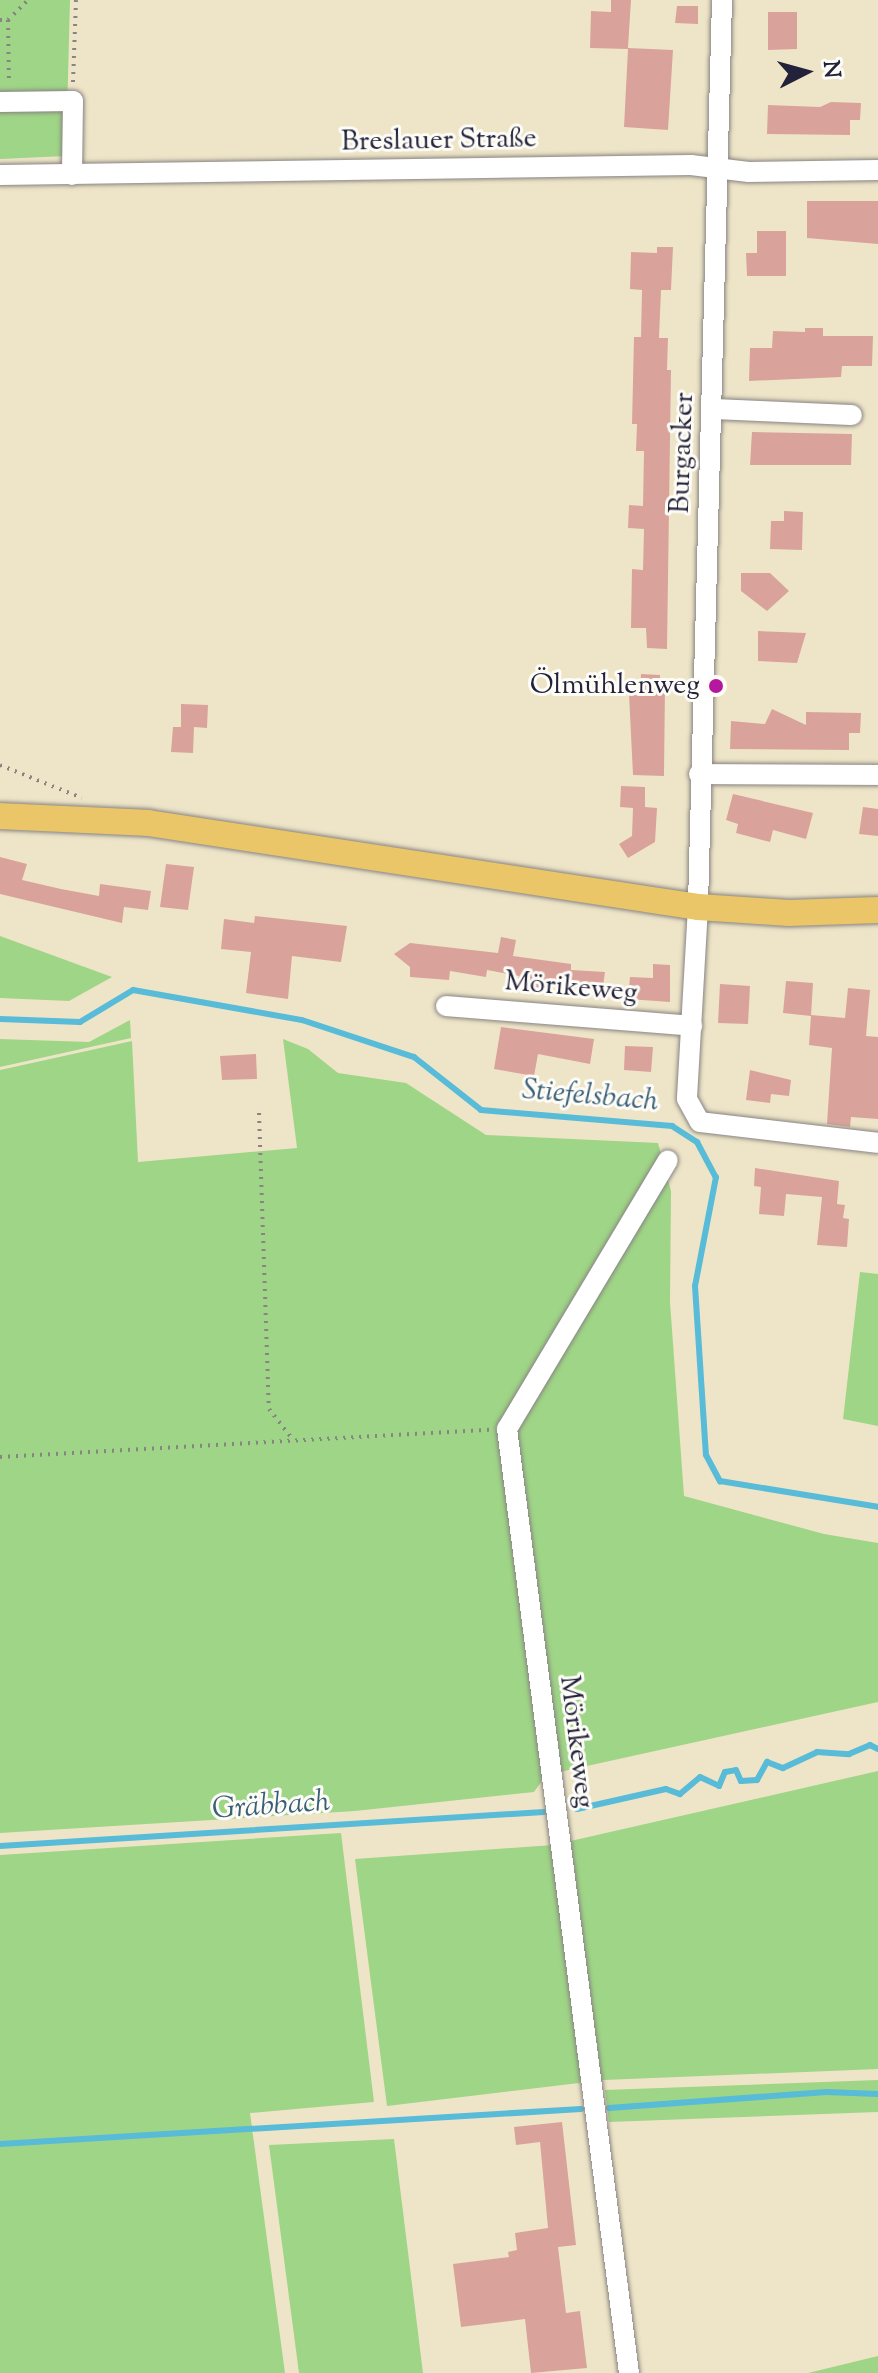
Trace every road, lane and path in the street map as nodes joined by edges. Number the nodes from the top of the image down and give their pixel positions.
1 (28, 0) edge
2 (76, 0) edge
3 (722, 0) edge
4 (0, 20) edge
5 (8, 20) junction
6 (73, 101) junction
7 (5, 102) edge
8 (718, 168) junction
9 (878, 170) edge
10 (0, 175) edge
11 (72, 175) junction
12 (713, 409) junction
13 (852, 415) dead end
14 (0, 765) edge
15 (699, 774) junction
16 (878, 775) edge
17 (0, 816) edge
18 (84, 819) junction
19 (698, 907) junction
20 (878, 910) edge
21 (446, 1006) dead end
22 (692, 1026) junction
23 (259, 1113) dead end
24 (878, 1143) edge
25 (668, 1160) dead end
26 (507, 1429) junction
27 (293, 1440) junction
28 (0, 1457) edge
29 (629, 2373) edge

1 - 5 path
2 - 6 path
3 - 8 street, Burgacker
4 - 5 path
5 - 7 path
6 - 7 street
6 - 11 street
8 - 9 street, Breslauer Straße
8 - 11 street, Breslauer Straße
8 - 12 street, Burgacker
10 - 11 street, Breslauer Straße
12 - 13 street
12 - 15 street, Burgacker
14 - 18 path
15 - 16 street
15 - 19 street, Burgacker
17 - 18 main road
18 - 19 main road
19 - 20 main road
19 - 22 street
21 - 22 street, Mörikeweg
22 - 24 street
23 - 27 path
25 - 26 street
26 - 27 path
26 - 29 street, Mörikeweg
27 - 28 path

